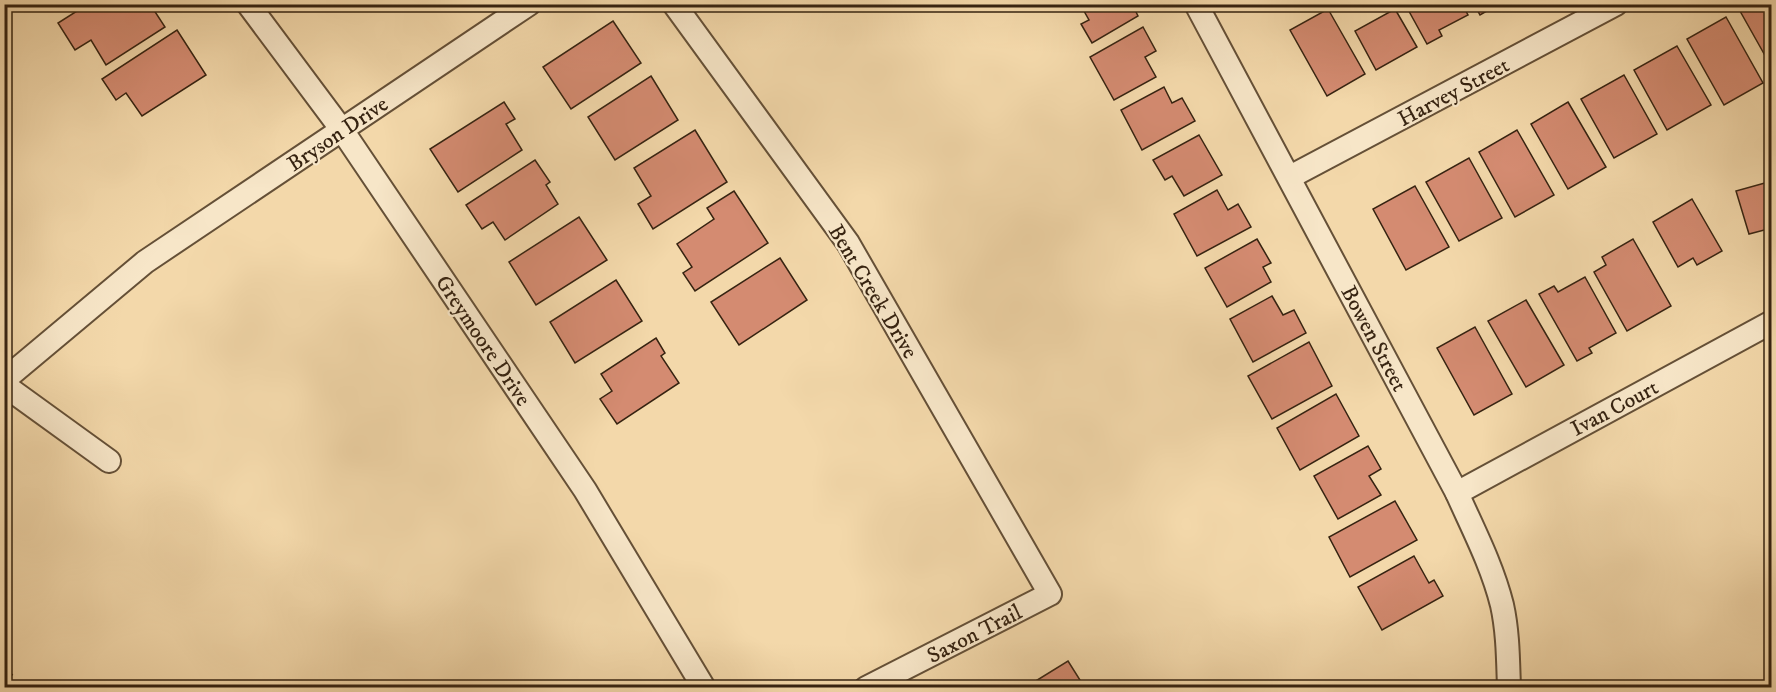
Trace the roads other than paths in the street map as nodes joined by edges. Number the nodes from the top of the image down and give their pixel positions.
1 (248, 4) edge
2 (529, 4) edge
3 (674, 4) edge
4 (1196, 4) edge
5 (1616, 4) edge
6 (342, 130) junction
7 (1290, 177) junction
8 (1772, 322) edge
9 (4, 380) edge
10 (4, 385) edge
11 (109, 461) dead end
12 (1457, 493) junction
13 (1050, 594) joint
14 (704, 687) edge
15 (866, 687) edge
16 (1509, 687) edge

1 - 6 street, Greymoore Drive
2 - 6 street, Bryson Drive
3 - 13 street, Bent Creek Drive
4 - 7 street, Bowen Street
5 - 7 street, Harvey Street
6 - 9 street, Bryson Drive
6 - 14 street, Greymoore Drive
7 - 12 street, Bowen Street
8 - 12 street, Ivan Court
10 - 11 street
12 - 16 street, Bowen Street
13 - 15 street, Saxon Trail

